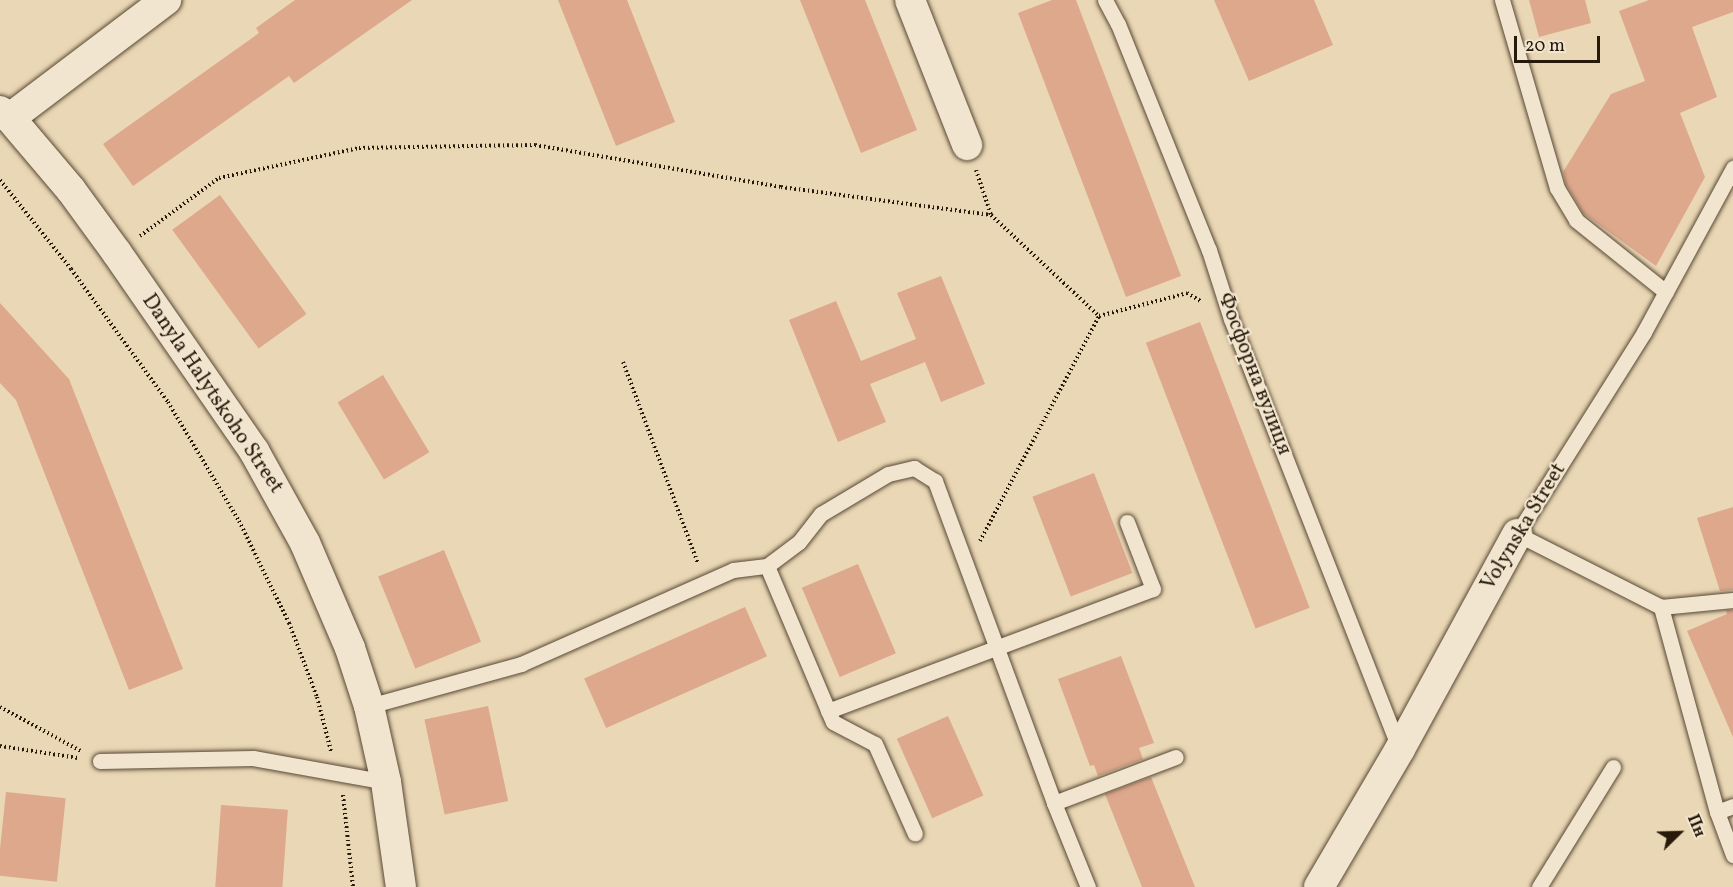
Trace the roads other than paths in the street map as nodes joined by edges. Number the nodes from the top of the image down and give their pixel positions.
1 (166, 0) edge
2 (910, 0) edge
3 (1105, 0) edge
4 (1502, 0) edge
5 (5, 114) edge
6 (967, 145) road end
7 (1733, 168) edge
8 (1666, 292) junction
9 (1127, 522) dead end
10 (1517, 534) junction
11 (767, 566) junction
12 (1733, 600) edge
13 (1661, 607) junction
14 (996, 648) junction
15 (369, 706) junction
16 (828, 711) junction
17 (1400, 749) junction
18 (1176, 757) dead end
19 (100, 761) road end
20 (1613, 767) dead end
21 (386, 783) junction
22 (1054, 803) junction
23 (1733, 806) edge
24 (1717, 812) junction
25 (915, 834) dead end
26 (1733, 855) edge
27 (401, 887) edge
28 (1088, 887) edge
29 (1319, 887) edge
30 (1539, 887) edge

1 - 5 street
2 - 6 street
3 - 17 lane, Фосфорна вулиця
4 - 8 lane
5 - 15 street, Danyla Halytskoho Street
7 - 8 lane, Volynska Street
8 - 10 lane, Volynska Street
9 - 14 lane
10 - 13 lane
10 - 17 street, Volynska Street
11 - 14 lane
11 - 15 lane
11 - 16 lane
12 - 13 lane
13 - 24 lane
14 - 16 lane
14 - 22 lane
15 - 21 street, Danyla Halytskoho Street
16 - 25 lane
17 - 29 street, Volynska Street
18 - 22 lane
19 - 21 lane
20 - 30 lane
21 - 27 street, Danyla Halytskoho Street
22 - 28 lane
23 - 24 lane
24 - 26 lane

